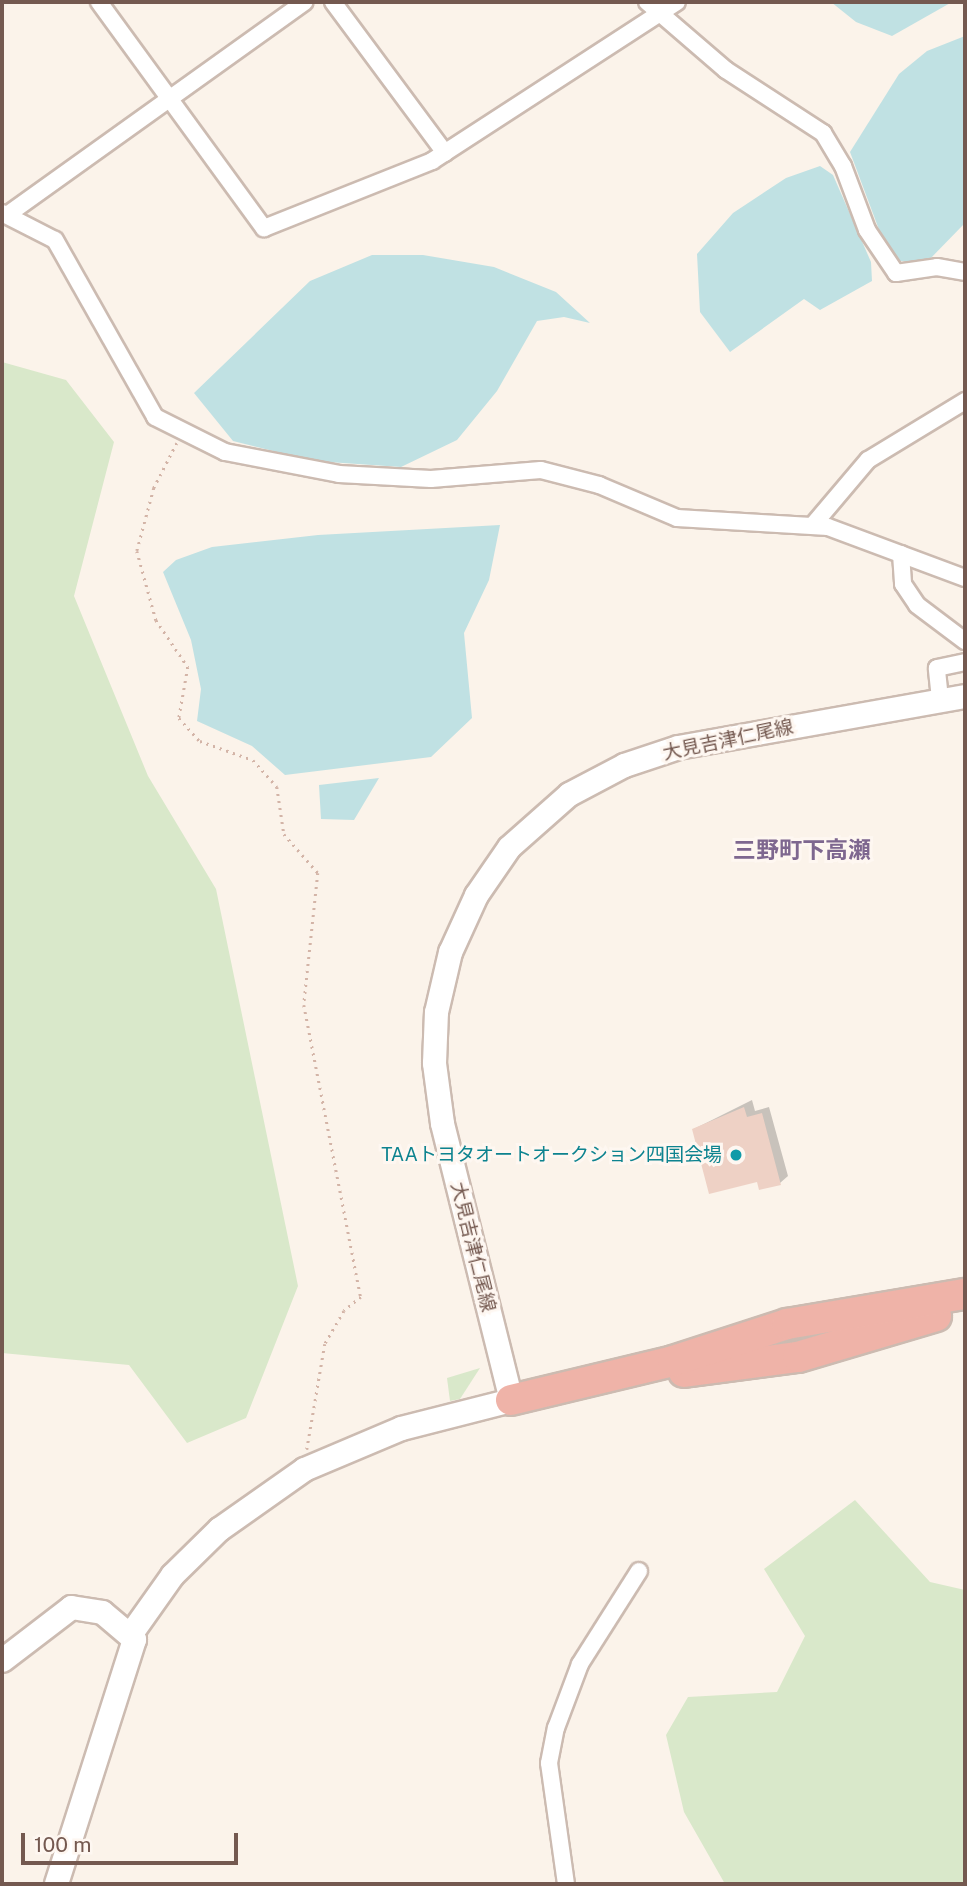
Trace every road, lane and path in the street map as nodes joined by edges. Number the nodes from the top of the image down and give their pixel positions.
1 (99, 2) edge
2 (305, 2) edge
3 (333, 2) edge
4 (647, 2) edge
5 (677, 2) edge
6 (664, 14) junction
7 (168, 96) junction
8 (445, 153) junction
9 (4, 214) edge
10 (965, 272) edge
11 (965, 401) edge
12 (182, 434) junction
13 (813, 525) junction
14 (901, 554) junction
15 (965, 578) edge
16 (965, 642) edge
17 (965, 662) edge
18 (965, 695) edge
19 (940, 699) junction
20 (965, 1294) edge
21 (965, 1310) edge
22 (511, 1399) junction
23 (304, 1469) junction
24 (639, 1571) dead end
25 (131, 1633) junction
26 (2, 1660) edge
27 (56, 1884) edge
28 (566, 1884) edge

1 - 7 street
2 - 7 street
3 - 8 street
4 - 6 street
5 - 6 street
6 - 8 street
6 - 10 street
7 - 8 street
7 - 9 street
9 - 12 street
11 - 13 street
12 - 13 street
12 - 23 path
13 - 14 street
14 - 15 street
14 - 16 street
17 - 19 street
18 - 19 main road, 大見吉津仁尾線
19 - 22 main road, 大見吉津仁尾線
20 - 22 highway
21 - 22 highway
22 - 23 main road
23 - 25 main road
24 - 28 street
25 - 26 main road
25 - 27 main road

